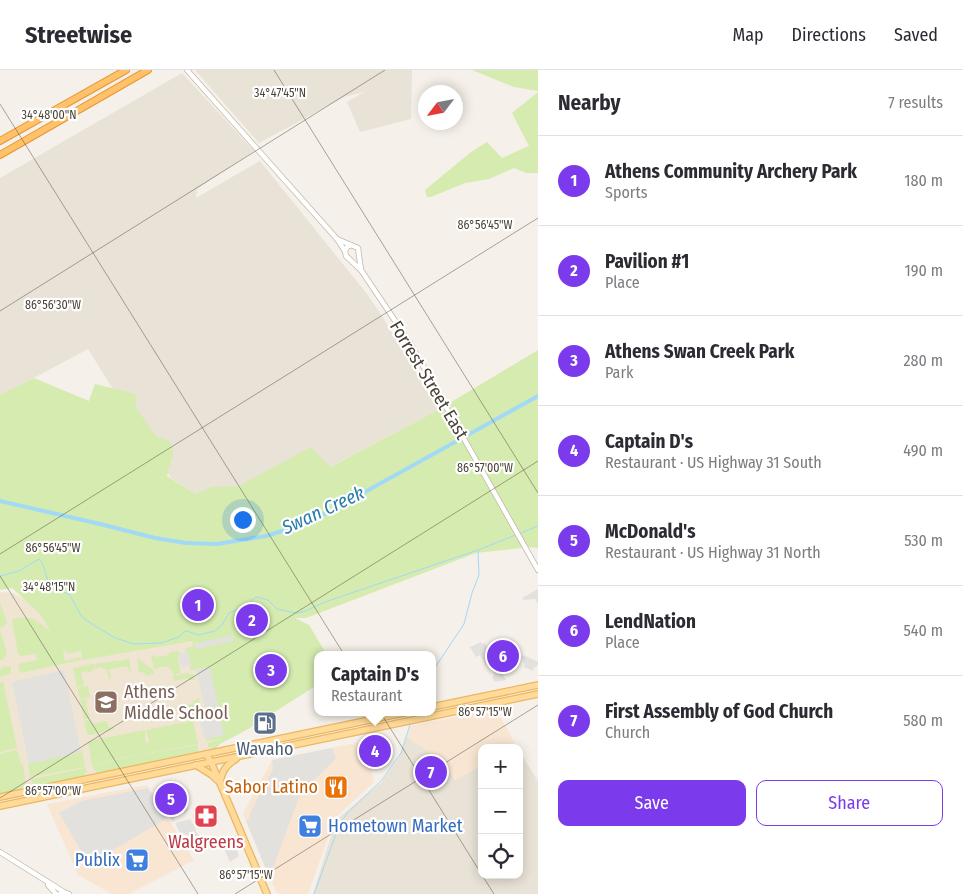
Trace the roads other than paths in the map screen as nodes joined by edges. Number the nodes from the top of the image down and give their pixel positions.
1 (126, 70) edge
2 (148, 70) edge
3 (187, 70) edge
4 (0, 141) edge
5 (0, 155) edge
6 (337, 239) junction
7 (352, 245) junction
8 (345, 251) junction
9 (359, 255) junction
10 (351, 259) junction
11 (361, 270) junction
12 (538, 570) edge
13 (538, 686) edge
14 (538, 694) edge
15 (436, 706) edge
16 (436, 715) edge
17 (389, 716) edge
18 (432, 716) edge
19 (206, 754) junction
20 (240, 756) junction
21 (212, 762) junction
22 (196, 766) junction
23 (220, 782) junction
24 (0, 797) edge
25 (0, 806) edge
26 (0, 852) edge
27 (44, 880) junction
28 (60, 893) edge
29 (70, 894) edge
30 (267, 894) edge

1 - 4 highway
2 - 5 highway
3 - 6 street
6 - 7 street
6 - 8 street
7 - 8 street
7 - 9 street
8 - 10 street
9 - 10 street
9 - 11 street, Forrest Street East
10 - 11 street, Forrest Street East
11 - 12 street, Forrest Street East
13 - 15 main road
14 - 16 main road
17 - 19 main road
18 - 20 main road
19 - 21 main road
19 - 24 main road
20 - 21 main road
20 - 23 main road
21 - 22 main road
21 - 23 main road
22 - 23 main road
22 - 25 main road
23 - 30 main road
26 - 27 street
27 - 28 street
27 - 28 street
28 - 29 street

